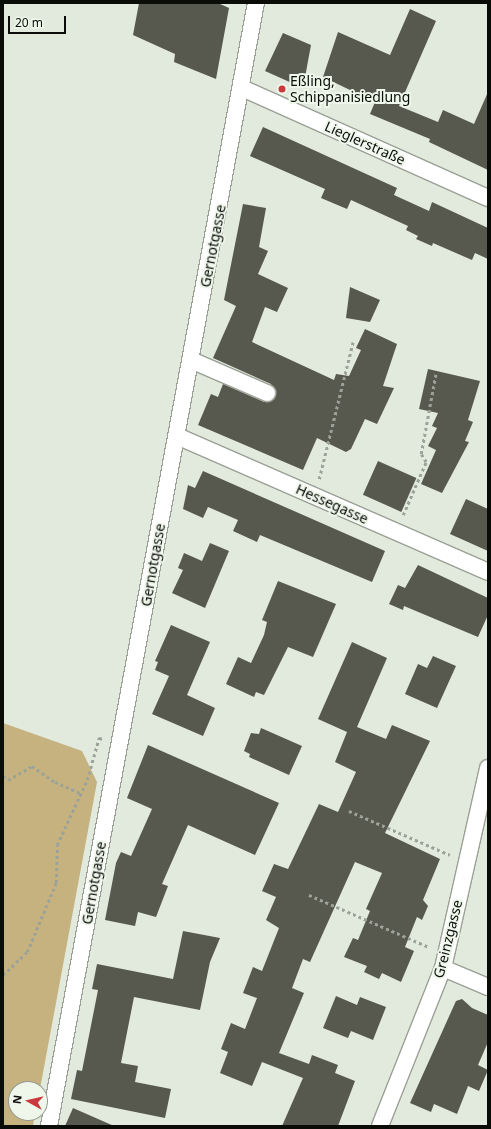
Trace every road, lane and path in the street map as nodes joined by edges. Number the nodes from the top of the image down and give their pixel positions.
1 (256, 3) edge
2 (242, 88) junction
3 (488, 198) edge
4 (353, 342) dead end
5 (191, 360) junction
6 (436, 372) dead end
7 (267, 393) dead end
8 (177, 436) junction
9 (315, 497) junction
10 (395, 532) junction
11 (488, 572) edge
12 (120, 741) junction
13 (488, 768) edge
14 (3, 776) edge
15 (80, 793) junction
16 (349, 811) dead end
17 (467, 862) junction
18 (309, 895) dead end
19 (445, 961) junction
20 (3, 975) edge
21 (488, 987) edge
22 (49, 1126) edge
23 (380, 1126) edge

1 - 2 street, Gernotgasse
2 - 3 street, Lieglerstraße
2 - 5 street, Gernotgasse
4 - 9 path
5 - 7 street
5 - 8 street, Gernotgasse
6 - 10 path
8 - 9 street, Hessegasse
8 - 12 street, Gernotgasse
9 - 10 street, Hessegasse
10 - 11 street, Hessegasse
12 - 15 path
12 - 22 street, Gernotgasse
13 - 17 street, Greinzgasse
14 - 15 path
15 - 20 path
16 - 17 path
17 - 19 street, Greinzgasse
18 - 19 path
19 - 21 street
19 - 23 street, Greinzgasse

